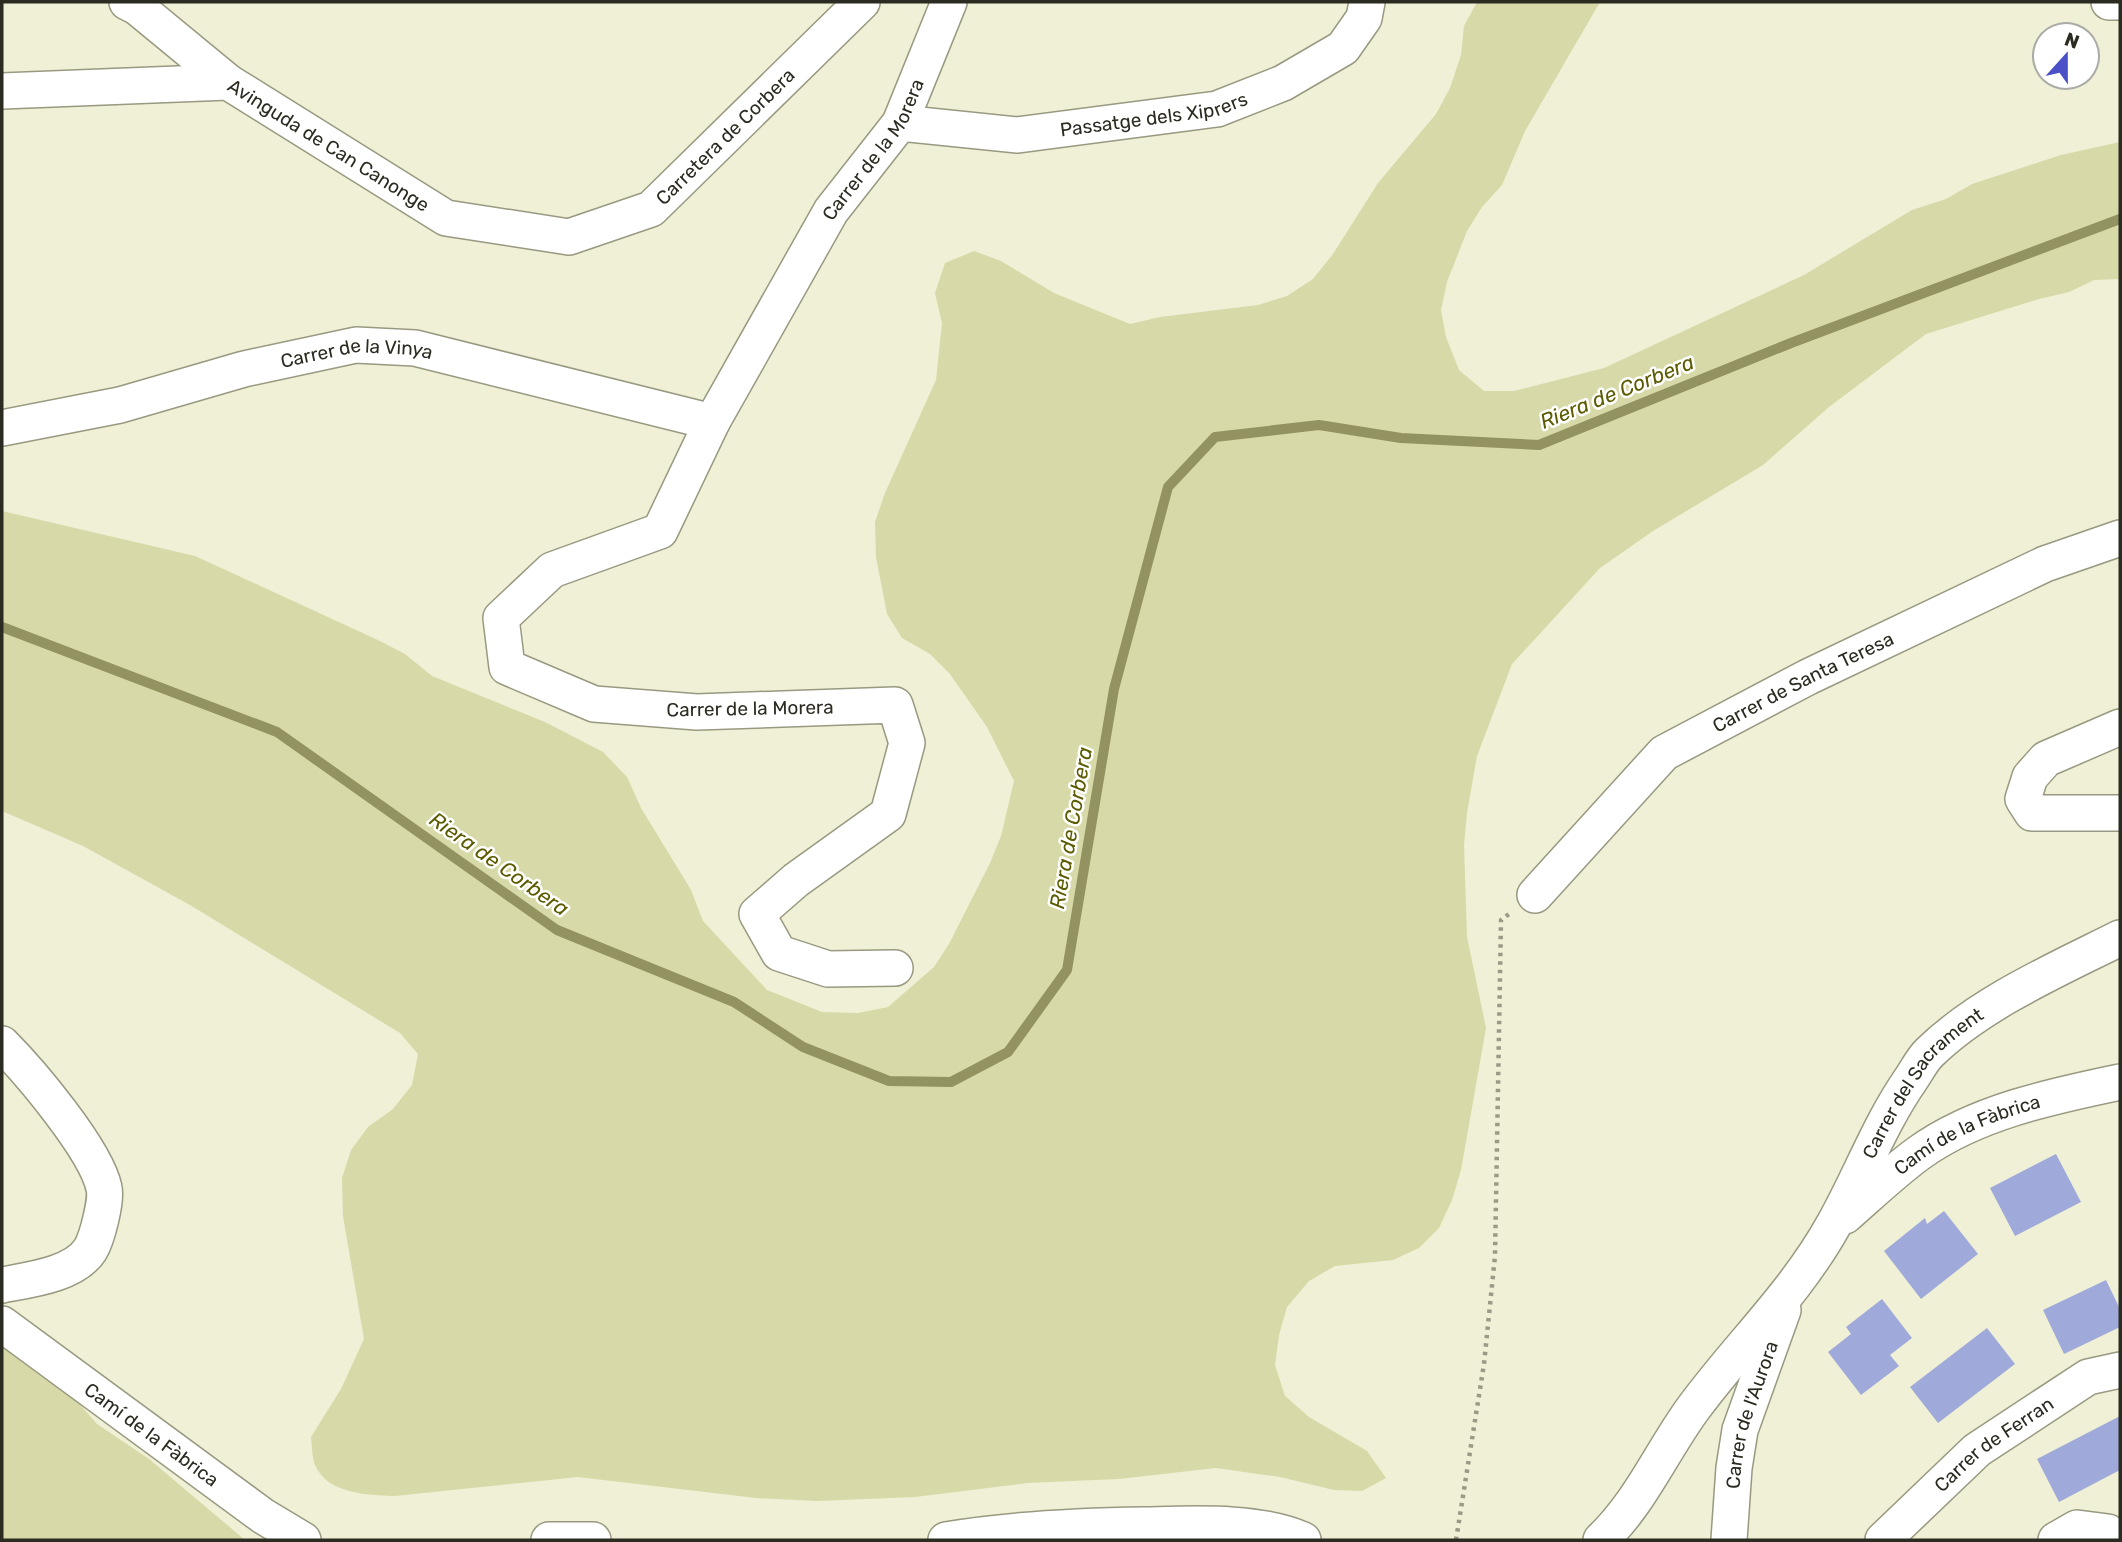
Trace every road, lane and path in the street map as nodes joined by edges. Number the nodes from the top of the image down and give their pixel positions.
1 (127, 2) edge
2 (862, 2) edge
3 (948, 2) edge
4 (1367, 2) edge
5 (2109, 2) edge
6 (2120, 2) edge
7 (228, 82) junction
8 (2, 91) edge
9 (900, 123) junction
10 (569, 237) joint
11 (712, 422) junction
12 (2, 428) edge
13 (2120, 538) edge
14 (2120, 727) edge
15 (2120, 813) edge
16 (1535, 895) joint
17 (2120, 938) edge
18 (895, 968) dead end
19 (2, 1044) edge
20 (2120, 1082) edge
21 (1834, 1225) junction
22 (2, 1285) edge
23 (1790, 1293) junction
24 (2, 1324) edge
25 (2120, 1370) edge
26 (303, 1540) edge
27 (549, 1540) edge
28 (593, 1540) edge
29 (946, 1540) edge
30 (1303, 1540) edge
31 (1456, 1540) edge
32 (1601, 1540) edge
33 (1729, 1540) edge
34 (1883, 1540) edge
35 (2056, 1540) edge
36 (2113, 1540) edge

1 - 7 street
2 - 10 street, Carretera de Corbera
3 - 9 street, Carrer de la Morera
4 - 9 street, Passatge dels Xiprers
5 - 6 street
7 - 8 street, Avinguda de Can Canonge
7 - 10 street, Avinguda de Can Canonge
9 - 11 street, Carrer de la Morera
11 - 12 street, Carrer de la Vinya
11 - 18 street, Carrer de la Morera
13 - 16 street, Carrer de Santa Teresa
14 - 15 street
16 - 31 path
17 - 21 street, Carrer del Sacrament
19 - 22 street
20 - 21 street, Camí de la Fàbrica
21 - 23 street, Carrer del Sacrament
23 - 32 street
23 - 33 street, Carrer de l'Aurora
24 - 26 street, Camí de la Fàbrica
25 - 34 street, Carrer de Ferran
27 - 28 street
29 - 30 street
35 - 36 street

